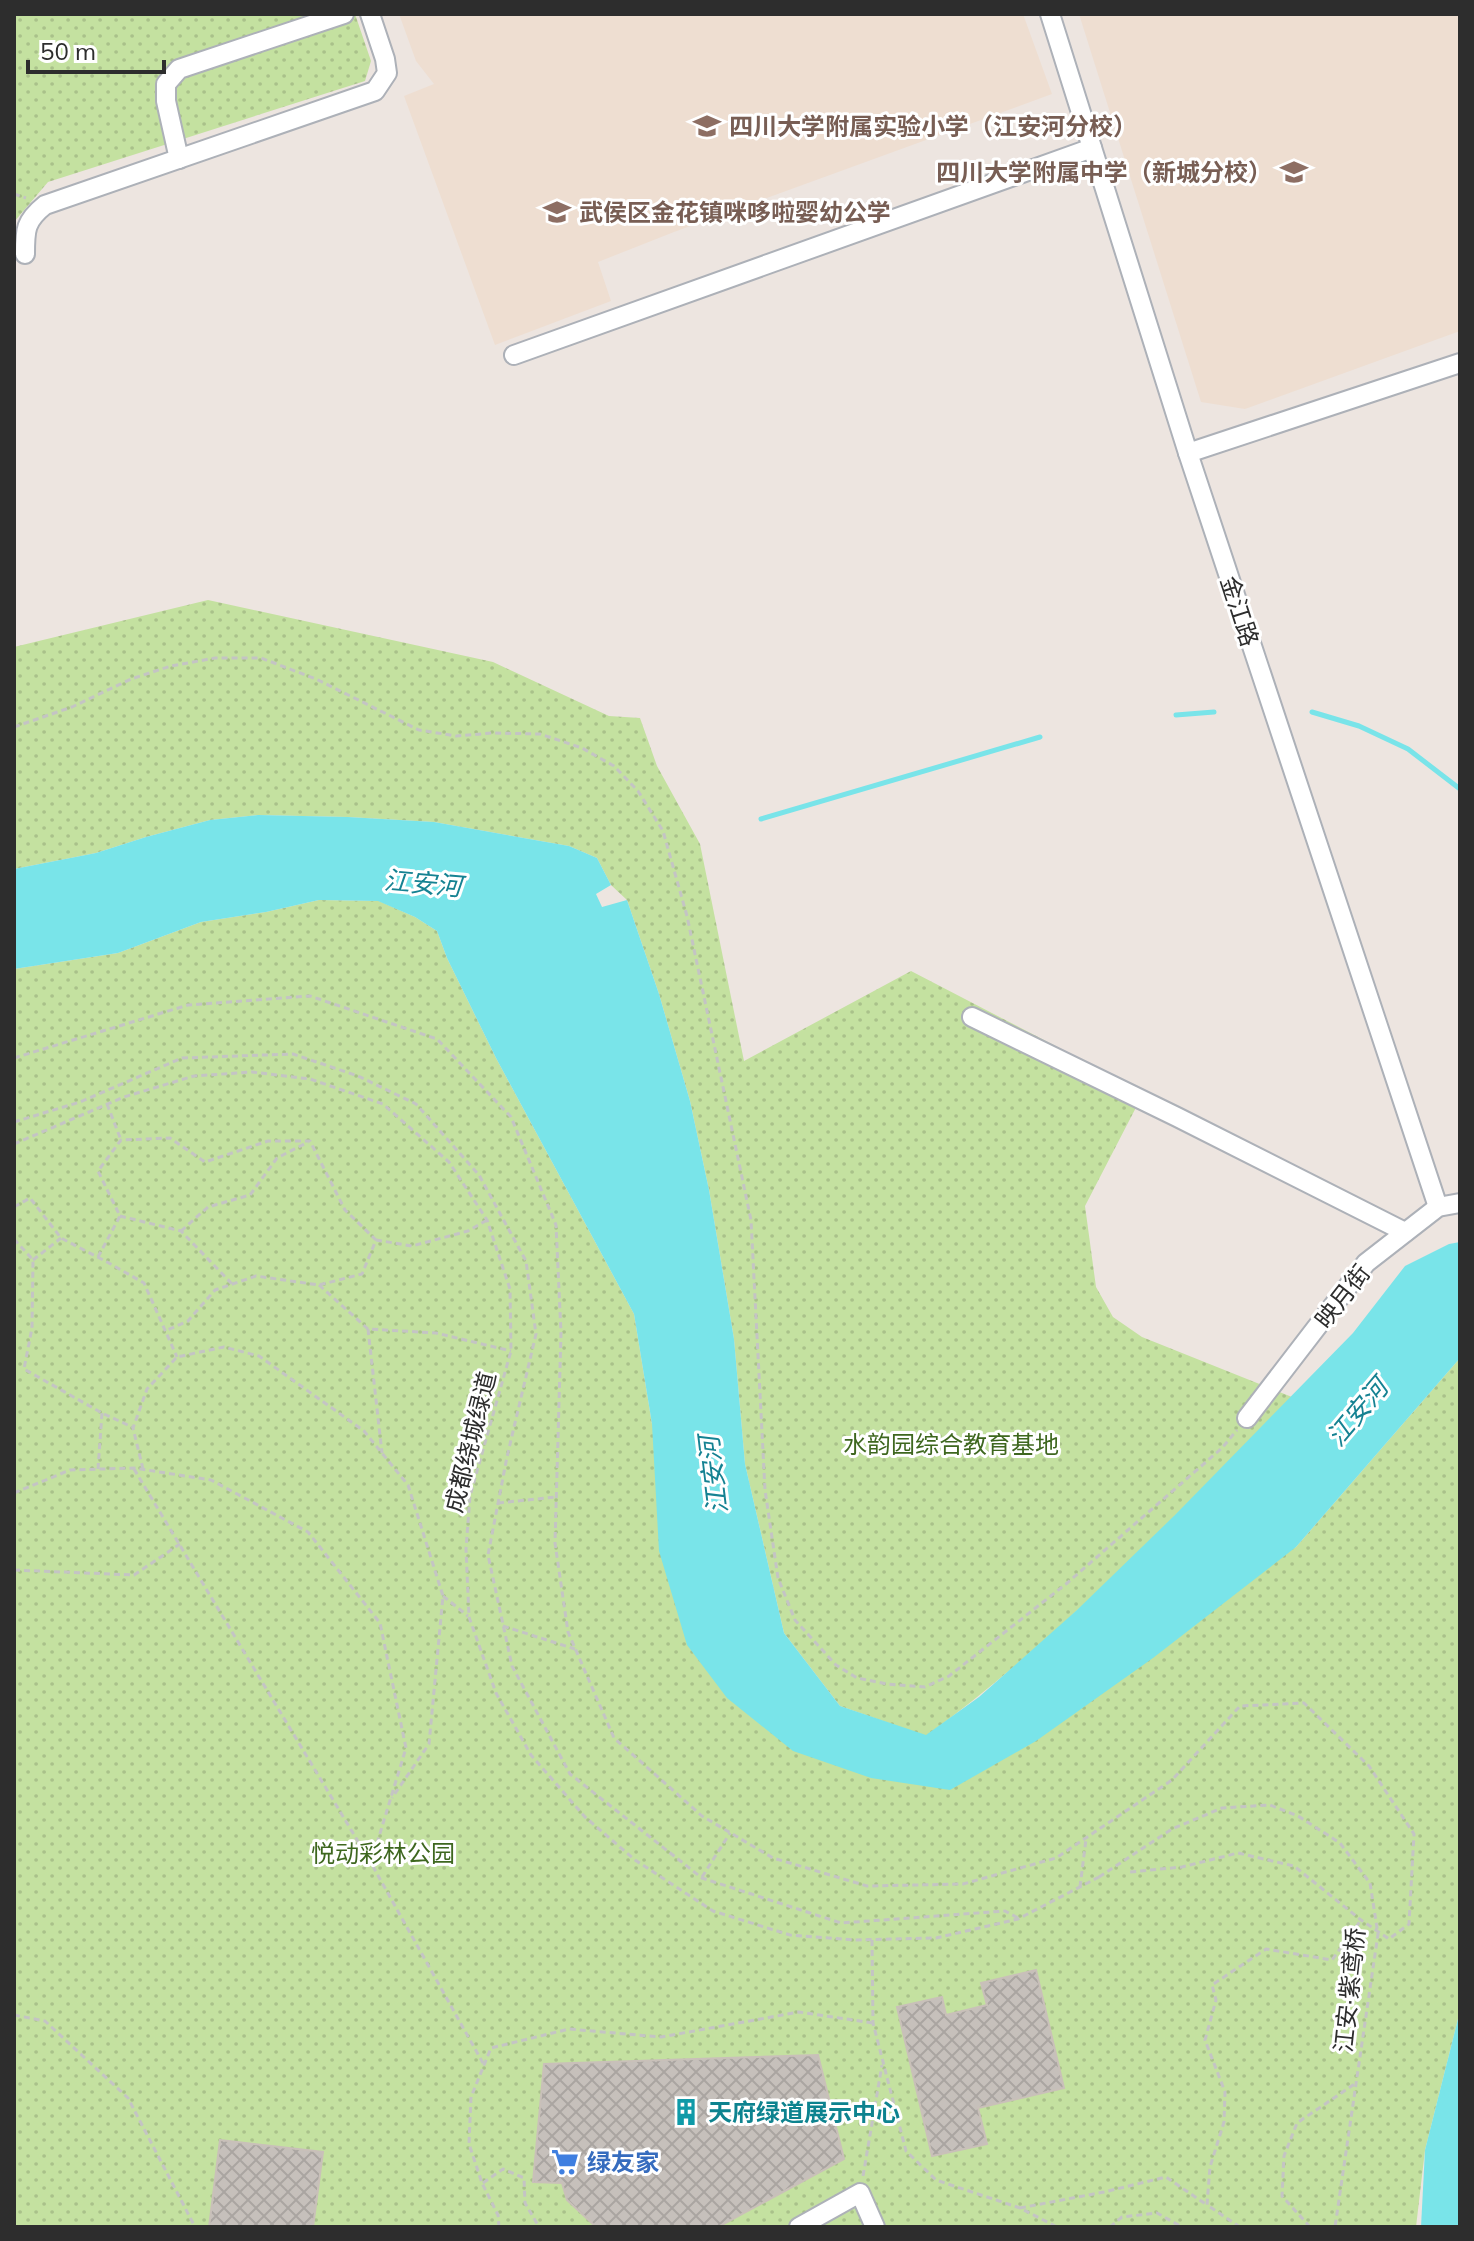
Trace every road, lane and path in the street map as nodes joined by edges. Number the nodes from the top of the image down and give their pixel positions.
1 (344, 14) edge
2 (370, 14) edge
3 (1050, 14) edge
4 (1092, 148) junction
5 (179, 159) junction
6 (25, 254) dead end
7 (514, 355) dead end
8 (1460, 363) edge
9 (1188, 453) junction
10 (14, 727) edge
11 (972, 1017) dead end
12 (14, 1058) edge
13 (107, 1104) junction
14 (14, 1122) edge
15 (121, 1140) junction
16 (310, 1141) junction
17 (14, 1144) edge
18 (1460, 1203) edge
19 (14, 1207) edge
20 (1438, 1207) junction
21 (120, 1216) junction
22 (487, 1220) junction
23 (181, 1231) junction
24 (1405, 1232) junction
25 (61, 1238) junction
26 (14, 1239) edge
27 (376, 1240) junction
28 (98, 1257) junction
29 (33, 1260) junction
30 (232, 1285) junction
31 (319, 1285) junction
32 (368, 1329) junction
33 (165, 1331) junction
34 (511, 1351) junction
35 (177, 1357) junction
36 (102, 1413) junction
37 (1247, 1418) joint
38 (133, 1428) junction
39 (382, 1453) junction
40 (134, 1468) junction
41 (98, 1469) junction
42 (144, 1469) junction
43 (14, 1493) edge
44 (556, 1497) junction
45 (498, 1503) junction
46 (180, 1544) junction
47 (14, 1570) edge
48 (443, 1596) junction
49 (469, 1617) junction
50 (503, 1626) junction
51 (575, 1649) junction
52 (390, 1801) junction
53 (730, 1833) junction
54 (1086, 1839) junction
55 (371, 1863) junction
56 (1130, 1872) dead end
57 (1099, 1877) joint
58 (702, 1878) junction
59 (1080, 1887) junction
60 (1020, 1919) junction
61 (1361, 1920) junction
62 (872, 1940) junction
63 (14, 2015) edge
64 (873, 2023) junction
65 (883, 2061) junction
66 (484, 2065) junction
67 (1356, 2083) junction
68 (482, 2183) junction
69 (860, 2193) junction
70 (1207, 2205) junction
71 (1020, 2208) junction
72 (195, 2227) edge
73 (499, 2227) edge
74 (539, 2227) edge
75 (799, 2227) edge
76 (875, 2227) edge
77 (1057, 2227) edge
78 (1110, 2227) edge
79 (1182, 2227) edge
80 (1240, 2227) edge
81 (1310, 2227) edge
82 (1335, 2227) edge

1 - 5 street
2 - 5 street
3 - 4 street, 金江路
4 - 7 street
4 - 9 street, 金江路
5 - 6 street
8 - 9 street
9 - 20 street, 金江路
10 - 37 path
11 - 24 street
12 - 44 path
13 - 15 path
13 - 17 path, 成都绕城绿道
13 - 22 path, 成都绕城绿道
14 - 45 path
15 - 16 path
15 - 21 path
16 - 23 path
16 - 27 path
18 - 20 street, 映月街
19 - 25 path
20 - 24 street, 映月街
21 - 23 path
21 - 28 path
22 - 27 path
22 - 34 path, 成都绕城绿道
23 - 30 path
24 - 37 street, 映月街
25 - 28 path
25 - 29 path
26 - 29 path
27 - 31 path
28 - 33 path
29 - 36 path
30 - 31 path
30 - 33 path
31 - 32 path
32 - 34 path
32 - 39 path
33 - 35 path
34 - 49 path, 成都绕城绿道
35 - 38 path
35 - 39 path
36 - 38 path
36 - 41 path
38 - 42 path
39 - 48 path
40 - 41 path
40 - 42 path
40 - 46 path
41 - 43 path
42 - 52 path
44 - 45 path
44 - 51 path
45 - 50 path
46 - 47 path
46 - 55 path
48 - 49 path
48 - 52 path
49 - 62 path, 成都绕城绿道
50 - 51 path
50 - 58 path
51 - 53 path
52 - 55 path
53 - 54 path
53 - 58 path
54 - 59 path
54 - 61 path
55 - 66 path
56 - 61 path
57 - 59 path, 成都绕城绿道
57 - 67 path, 江安·紫鸢桥, bridge
58 - 60 path
59 - 60 path, 成都绕城绿道
60 - 62 path, 成都绕城绿道
61 - 70 path
62 - 64 path
63 - 72 path
64 - 65 path
64 - 66 path
65 - 69 path
65 - 71 path
66 - 68 path
67 - 81 path
67 - 82 path, 江安·紫鸢桥, bridge
68 - 73 path
68 - 74 path
69 - 75 street
69 - 76 street
70 - 71 path
70 - 80 path
71 - 77 path
78 - 79 path

